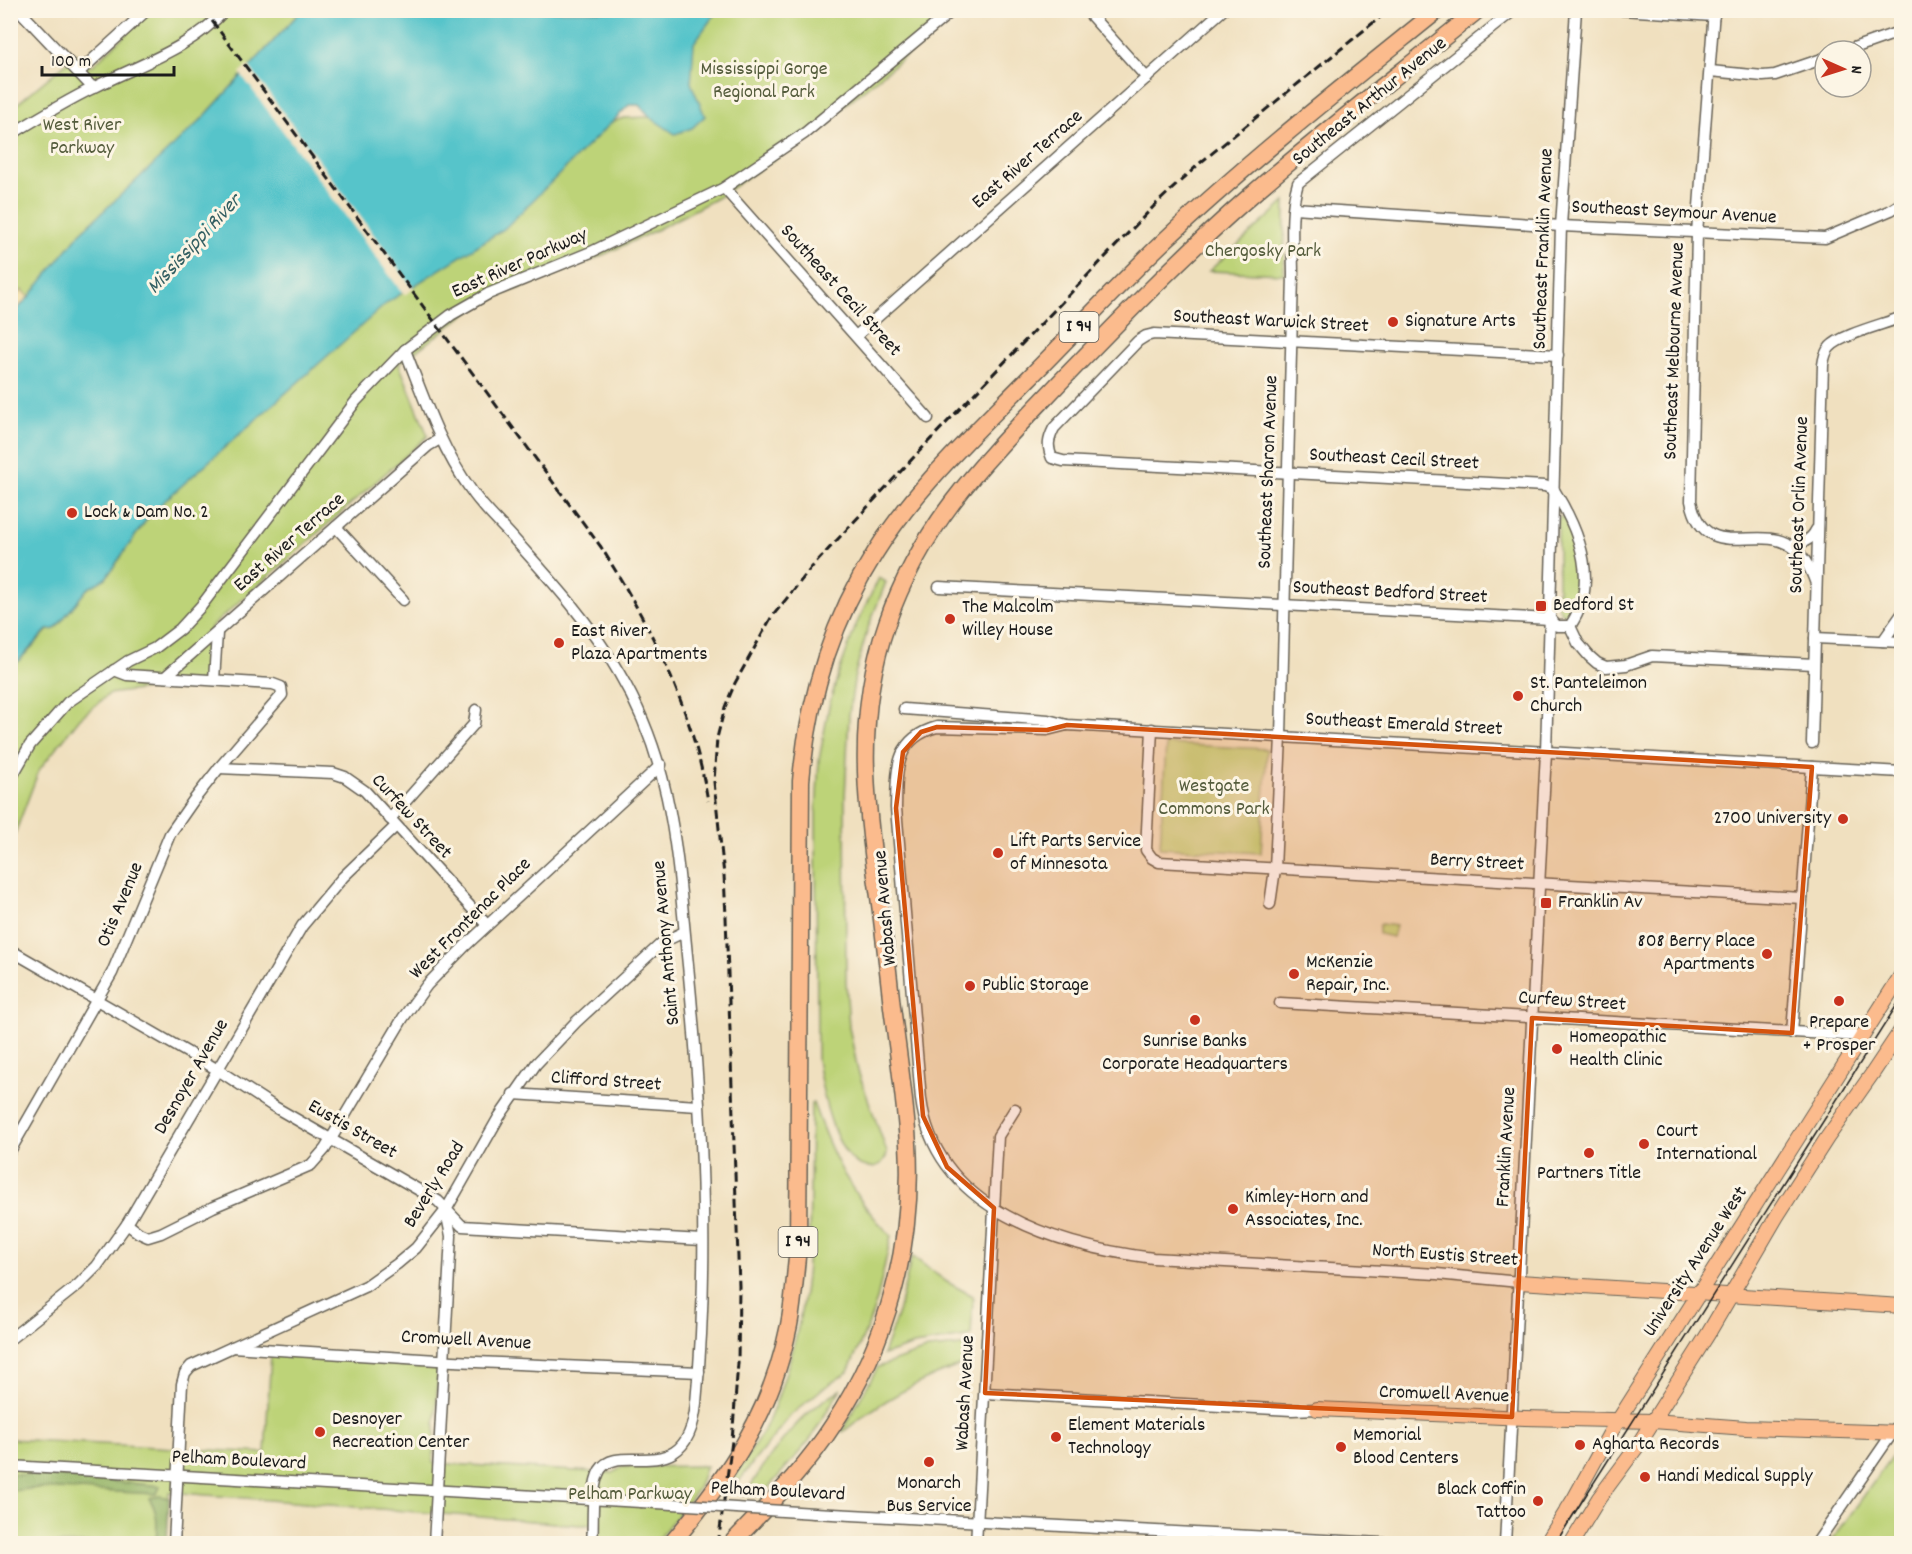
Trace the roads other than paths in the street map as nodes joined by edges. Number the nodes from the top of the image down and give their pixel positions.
1 (19, 10) edge
2 (147, 10) edge
3 (225, 10) edge
4 (953, 10) edge
5 (1086, 10) edge
6 (1223, 10) edge
7 (1438, 10) edge
8 (1478, 10) edge
9 (1514, 10) edge
10 (1576, 10) edge
11 (1622, 10) edge
12 (1714, 13) edge
13 (1902, 31) edge
14 (1873, 41) edge
15 (1813, 62) edge
16 (1710, 71) junction
17 (79, 72) junction
18 (1147, 78) junction
19 (93, 88) junction
20 (10, 135) edge
21 (724, 188) junction
22 (1902, 203) edge
23 (1294, 208) junction
24 (1560, 226) junction
25 (1696, 233) junction
26 (1902, 317) edge
27 (856, 336) junction
28 (1291, 341) junction
29 (405, 350) junction
30 (1558, 355) junction
31 (928, 418) dead end
32 (440, 439) junction
33 (1052, 458) joint
34 (1288, 472) junction
35 (1554, 490) junction
36 (336, 527) junction
37 (1817, 529) junction
38 (1790, 545) junction
39 (1816, 584) junction
40 (939, 587) dead end
41 (403, 600) dead end
42 (1284, 605) junction
43 (1902, 614) edge
44 (1550, 619) junction
45 (1569, 626) junction
46 (216, 633) junction
47 (1815, 638) junction
48 (1883, 641) junction
49 (1902, 642) edge
50 (1814, 664) junction
51 (114, 670) junction
52 (165, 676) junction
53 (214, 680) junction
54 (904, 709) dead end
55 (476, 710) dead end
56 (1067, 725) junction
57 (1152, 729) junction
58 (1281, 736) junction
59 (1812, 743) dead end
60 (1546, 752) junction
61 (660, 765) junction
62 (1812, 767) junction
63 (219, 768) junction
64 (1902, 772) edge
65 (10, 780) edge
66 (393, 822) junction
67 (1275, 869) junction
68 (1539, 885) junction
69 (1802, 898) junction
70 (1270, 904) dead end
71 (487, 925) junction
72 (684, 932) junction
73 (10, 950) edge
74 (1902, 974) edge
75 (97, 1000) junction
76 (1280, 1003) dead end
77 (1532, 1018) junction
78 (1902, 1029) edge
79 (1792, 1033) junction
80 (1862, 1036) junction
81 (218, 1070) junction
82 (513, 1094) junction
83 (698, 1106) junction
84 (1016, 1109) dead end
85 (330, 1139) junction
86 (10, 1151) edge
87 (994, 1208) junction
88 (446, 1210) junction
89 (127, 1224) junction
90 (702, 1240) junction
91 (1519, 1282) junction
92 (1700, 1293) junction
93 (1731, 1296) junction
94 (1902, 1306) edge
95 (10, 1339) edge
96 (230, 1347) junction
97 (444, 1360) junction
98 (699, 1372) junction
99 (985, 1390) junction
100 (1317, 1408) joint
101 (1512, 1417) junction
102 (1902, 1419) edge
103 (1619, 1420) junction
104 (1653, 1421) junction
105 (1896, 1433) edge
106 (10, 1466) edge
107 (177, 1476) junction
108 (437, 1491) junction
109 (594, 1499) junction
110 (977, 1521) junction
111 (1240, 1539) edge
112 (174, 1544) edge
113 (434, 1544) edge
114 (592, 1544) edge
115 (671, 1544) edge
116 (731, 1544) edge
117 (976, 1544) edge
118 (1400, 1544) edge
119 (1505, 1544) edge
120 (1546, 1544) edge
121 (1571, 1544) edge
122 (1816, 1544) edge

1 - 17 street
2 - 17 street
3 - 19 street
4 - 21 street, East River Parkway
5 - 18 street
6 - 18 street, East River Terrace
7 - 115 highway, I 94
8 - 116 highway, I 94
9 - 23 street, Southeast Arthur Avenue
10 - 24 street, Southeast Franklin Avenue
11 - 12 street
12 - 16 street, Southeast Melbourne Avenue
13 - 14 street
15 - 16 street
16 - 25 street, Southeast Melbourne Avenue
17 - 19 street
18 - 27 street, East River Terrace
19 - 20 street
21 - 27 street, Southeast Cecil Street
21 - 29 street, East River Parkway
22 - 25 street, Southeast Seymour Avenue
23 - 24 street, Southeast Seymour Avenue
23 - 28 street, Southeast Sharon Avenue
24 - 25 street, Southeast Seymour Avenue
24 - 30 street, Southeast Franklin Avenue
25 - 38 street, Southeast Melbourne Avenue
26 - 37 street, Southeast Orlin Avenue
27 - 31 street, Southeast Cecil Street
28 - 30 street, Southeast Warwick Street
28 - 33 street, Southeast Warwick Street
28 - 34 street, Southeast Sharon Avenue
29 - 32 street, Saint Anthony Avenue
29 - 51 street, East River Parkway
30 - 35 street, Southeast Franklin Avenue
32 - 36 street, East River Terrace
32 - 61 street, Saint Anthony Avenue
33 - 34 street, Southeast Cecil Street
34 - 35 street, Southeast Cecil Street
34 - 42 street, Southeast Sharon Avenue
35 - 44 street, Southeast Franklin Avenue
35 - 45 street
36 - 41 street
36 - 46 street, East River Terrace
37 - 38 street
37 - 39 street, Southeast Orlin Avenue
38 - 39 street
39 - 47 street, Southeast Orlin Avenue
40 - 42 street, Southeast Bedford Street
42 - 44 street, Southeast Bedford Street
42 - 58 street, Southeast Sharon Avenue
43 - 48 street
44 - 45 street, Southeast Bedford Street
44 - 60 street, Southeast Franklin Avenue
45 - 50 street
46 - 52 street, East River Terrace
46 - 53 street
47 - 48 street
47 - 50 street, Southeast Orlin Avenue
48 - 49 street
50 - 59 street, Southeast Orlin Avenue
51 - 52 street
51 - 65 street, East River Parkway
52 - 53 street
53 - 63 street, Otis Avenue
54 - 56 street, Southeast Emerald Street
55 - 66 street, Desnoyer Avenue
56 - 57 street, Southeast Emerald Street
56 - 87 street, Wabash Avenue
57 - 58 street, Southeast Emerald Street
57 - 67 street, Berry Street
58 - 60 street, Southeast Emerald Street
58 - 67 street, Southeast Sharon Avenue
60 - 62 street, Southeast Emerald Street
60 - 68 street, Franklin Avenue
61 - 71 street, West Frontenac Place
61 - 72 street, Saint Anthony Avenue
62 - 64 street, Southeast Emerald Street
62 - 69 street
63 - 66 street, Curfew Street
63 - 75 street, Otis Avenue
66 - 71 street, Curfew Street
66 - 81 street, Desnoyer Avenue
67 - 68 street, Berry Street
67 - 70 street, Southeast Sharon Avenue
68 - 69 street, Berry Street
68 - 77 street, Franklin Avenue
69 - 79 street
71 - 85 street, West Frontenac Place
72 - 82 street, Beverly Road
72 - 83 street, Saint Anthony Avenue
73 - 75 street, Eustis Street
74 - 80 main road, University Avenue West
75 - 81 street, Eustis Street
75 - 86 street, Otis Avenue
76 - 77 street, Curfew Street
77 - 79 street, Curfew Street
77 - 91 street, Franklin Avenue
78 - 93 main road
79 - 80 street, Curfew Street
80 - 92 main road, University Avenue West
81 - 85 street, Eustis Street
81 - 89 street, Desnoyer Avenue
82 - 83 street, Clifford Street
82 - 88 street, Beverly Road
83 - 90 street, Saint Anthony Avenue
84 - 87 street, Wabash Avenue
85 - 88 street, Eustis Street
85 - 89 street, West Frontenac Place
87 - 91 street, North Eustis Street
87 - 99 street, Wabash Avenue
88 - 90 street, Eustis Street
88 - 96 street, Beverly Road
88 - 97 street
89 - 95 street, Desnoyer Avenue
90 - 98 street, Saint Anthony Avenue
91 - 92 main road, North Eustis Street
91 - 101 street, Franklin Avenue
92 - 93 main road, North Eustis Street
92 - 103 main road, University Avenue West
93 - 94 main road, North Eustis Street
93 - 104 main road
96 - 97 street, Cromwell Avenue
96 - 107 street, Beverly Road
97 - 98 street, Cromwell Avenue
97 - 108 street
98 - 109 street, Saint Anthony Avenue
99 - 100 street, Cromwell Avenue
99 - 110 street, Wabash Avenue
100 - 101 main road, Cromwell Avenue
101 - 103 main road, Cromwell Avenue
101 - 119 street, Franklin Avenue
102 - 105 street
103 - 104 main road, Cromwell Avenue
103 - 120 main road, University Avenue West
104 - 105 main road, Cromwell Avenue
104 - 121 main road
105 - 122 street
106 - 107 street, Pelham Boulevard
107 - 108 street, Pelham Boulevard
107 - 112 street, Beverly Road
108 - 109 street, Pelham Boulevard
108 - 113 street
109 - 110 street, Pelham Boulevard, bridge
109 - 114 street, Saint Anthony Avenue
110 - 111 street, Pelham Boulevard
110 - 117 street, Wabash Avenue
111 - 118 street, Pelham Boulevard

